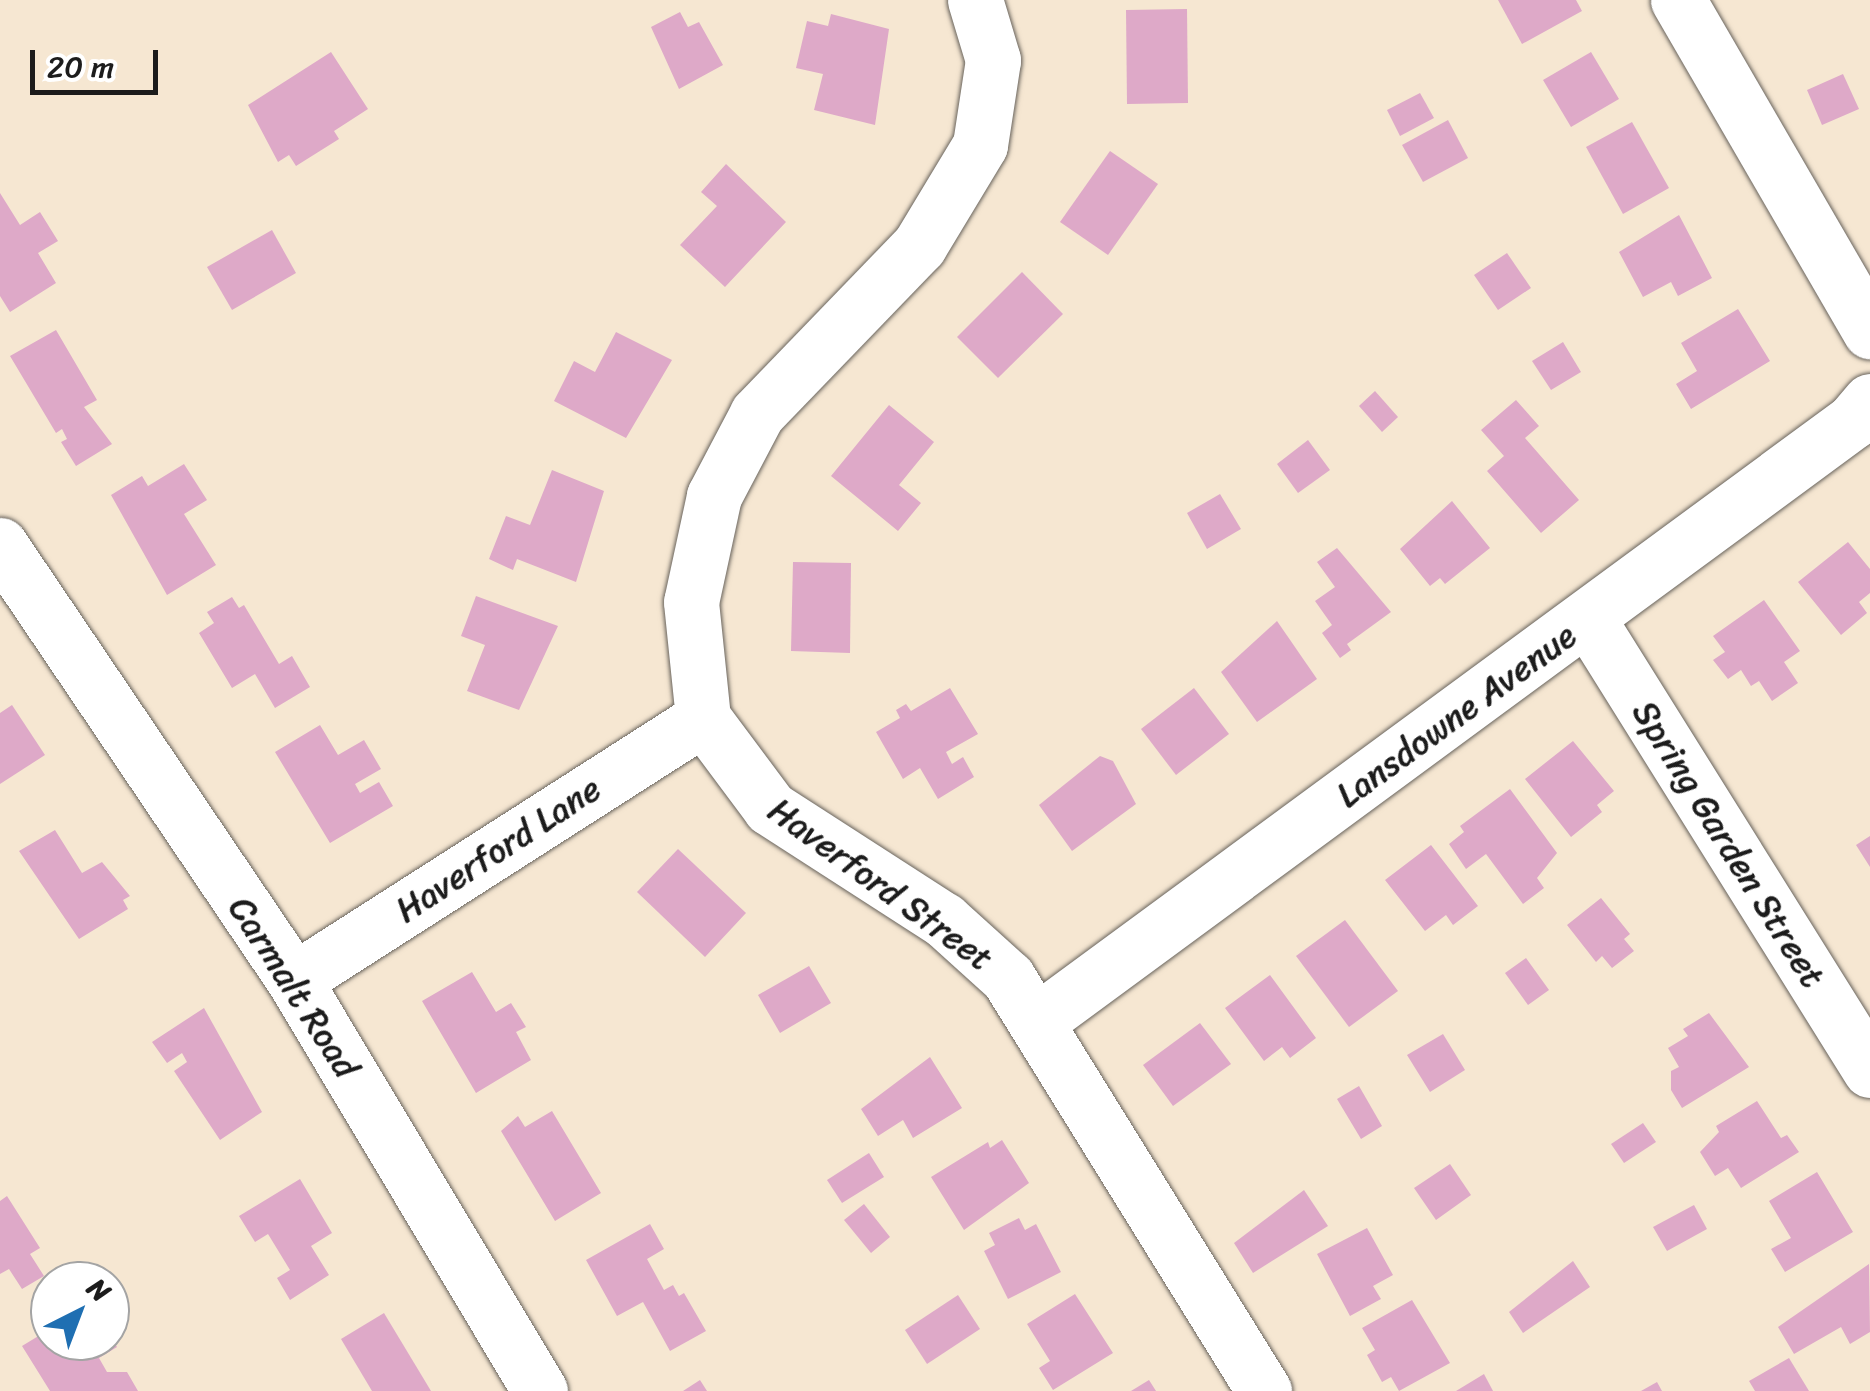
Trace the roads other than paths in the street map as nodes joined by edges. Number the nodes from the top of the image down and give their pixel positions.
1 (975, 0) edge
2 (1678, 0) edge
3 (1870, 331) edge
4 (1870, 401) edge
5 (0, 545) edge
6 (14, 604) edge
7 (1588, 618) junction
8 (703, 718) junction
9 (294, 980) junction
10 (1036, 1022) junction
11 (1870, 1070) edge
12 (540, 1391) edge
13 (1264, 1391) edge

1 - 8 street
2 - 3 street
4 - 7 street, Lansdowne Avenue
5 - 6 street, Carmalt Road
6 - 9 street, Carmalt Road
7 - 10 street, Lansdowne Avenue
7 - 11 street, Spring Garden Street
8 - 9 street, Haverford Lane
8 - 10 street, Haverford Street
9 - 12 street, Carmalt Road
10 - 13 street, Haverford Street

